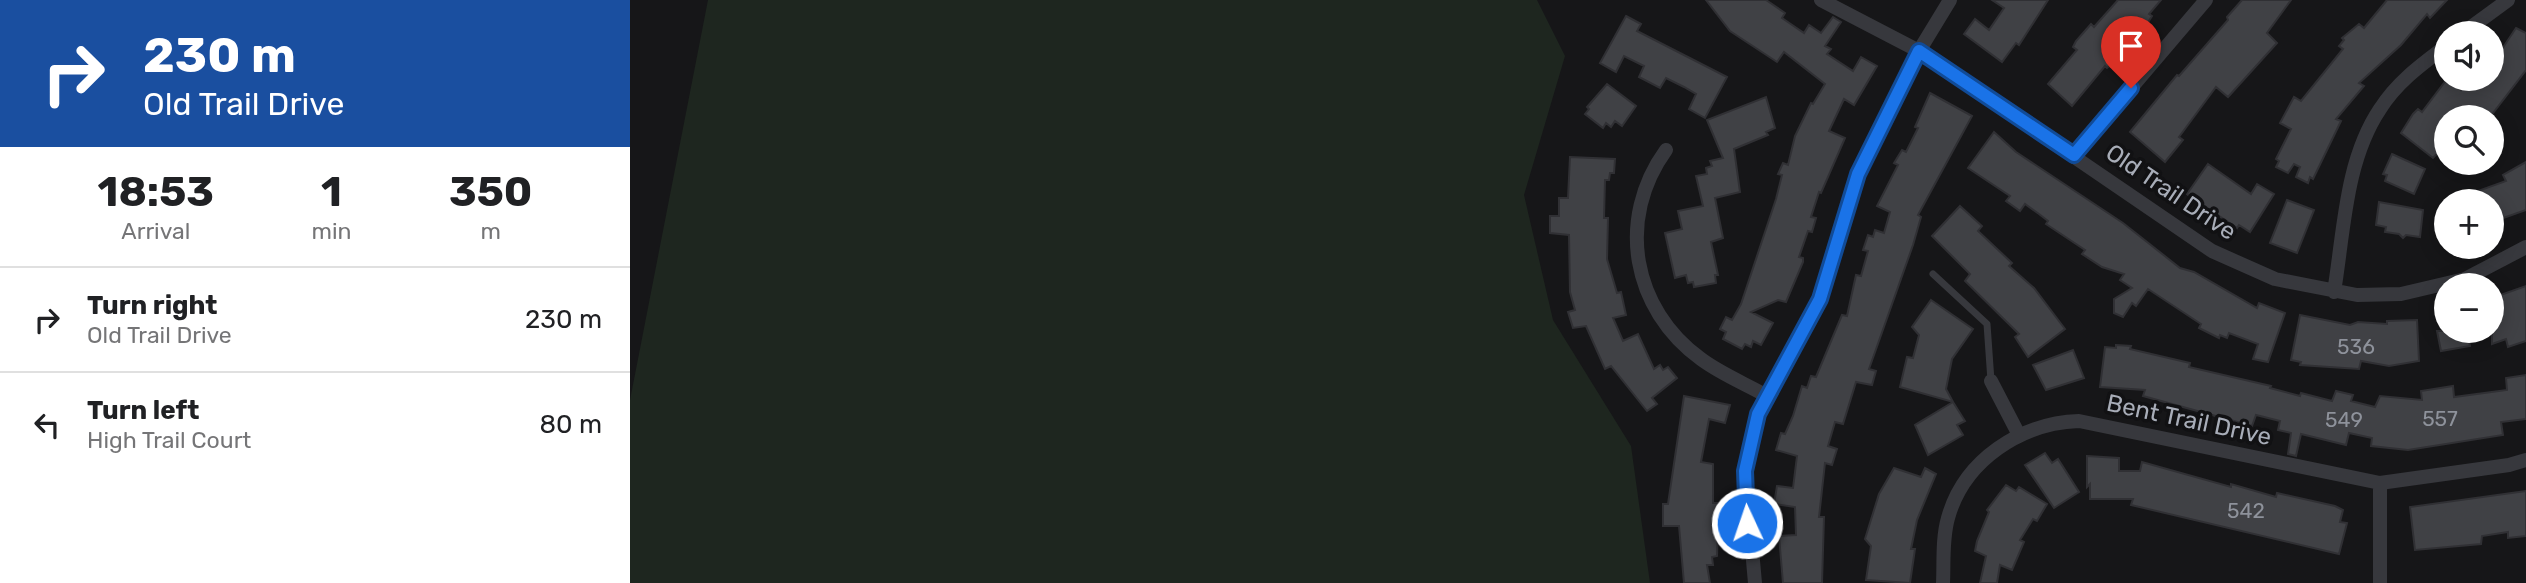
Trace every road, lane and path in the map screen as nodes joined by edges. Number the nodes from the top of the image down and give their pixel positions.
1 (1821, 0) edge
2 (1950, 0) edge
3 (2206, 0) edge
4 (2508, 0) edge
5 (2479, 21) edge
6 (1919, 51) junction
7 (2434, 55) edge
8 (1666, 150) dead end
9 (2074, 155) junction
10 (2526, 247) edge
11 (1933, 274) dead end
12 (2334, 292) junction
13 (1991, 381) joint
14 (1767, 396) junction
15 (2019, 435) junction
16 (2526, 460) edge
17 (2381, 483) junction
18 (1755, 583) edge
19 (1943, 583) edge
20 (2379, 583) edge

1 - 6 street, Old Trail Drive
2 - 6 street
3 - 9 street
4 - 5 street
6 - 9 street, Old Trail Drive
6 - 14 street
7 - 12 street
8 - 14 street
9 - 12 street, Old Trail Drive
10 - 12 street, Old Trail Drive
11 - 13 lane
13 - 15 street
14 - 18 street
15 - 17 street, Bent Trail Drive
15 - 19 street, Bent Trail Drive
16 - 17 street, Bent Trail Drive
17 - 20 street

